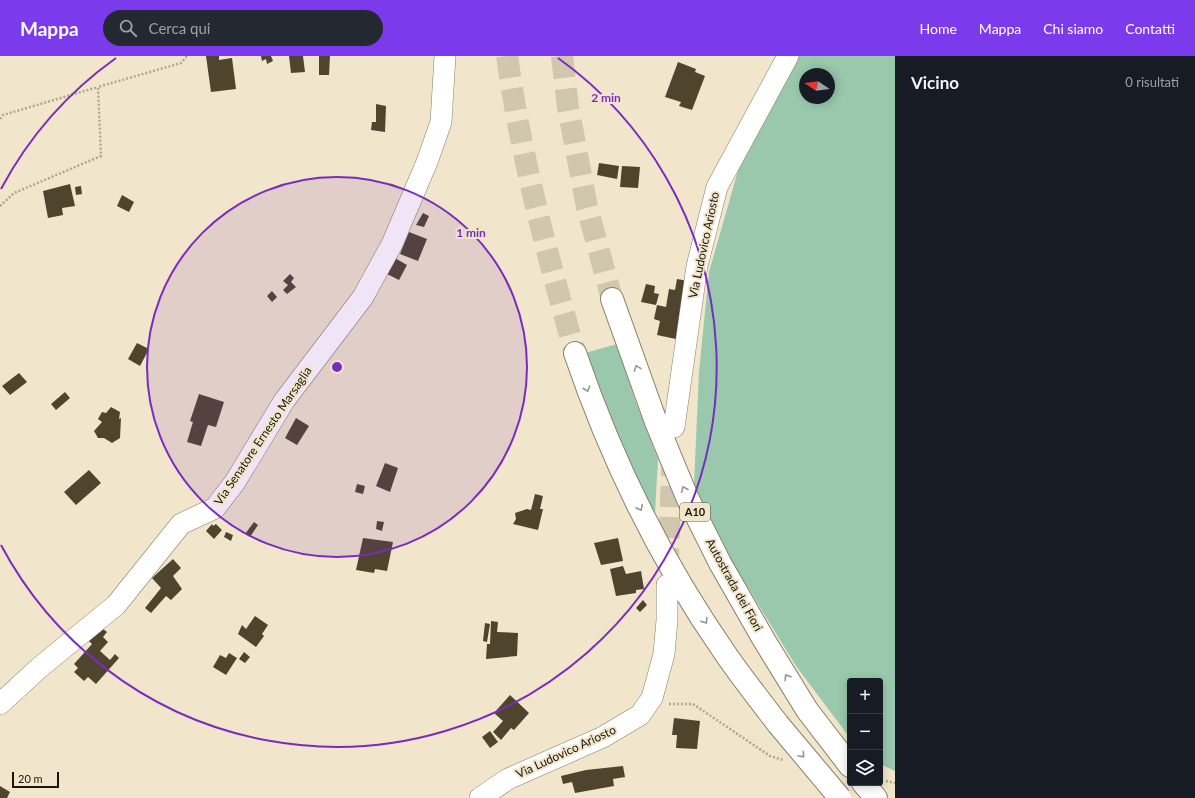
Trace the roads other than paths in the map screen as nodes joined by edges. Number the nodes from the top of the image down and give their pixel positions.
1 (445, 56) edge
2 (788, 56) edge
3 (612, 299) tunnel mouth
4 (575, 352) tunnel mouth
5 (674, 427) dead end
6 (667, 585) tunnel mouth
7 (0, 704) edge
8 (847, 762) edge
9 (866, 786) edge
10 (480, 798) edge
11 (840, 798) edge
12 (876, 798) edge

1 - 7 street, Via Senatore Ernesto Marsaglia
2 - 5 street, Via Ludovico Ariosto
8 -> 3 highway, Autostrada dei Fiori / A10
4 -> 11 highway, bridge
6 - 10 street, Via Ludovico Ariosto
9 - 12 highway

